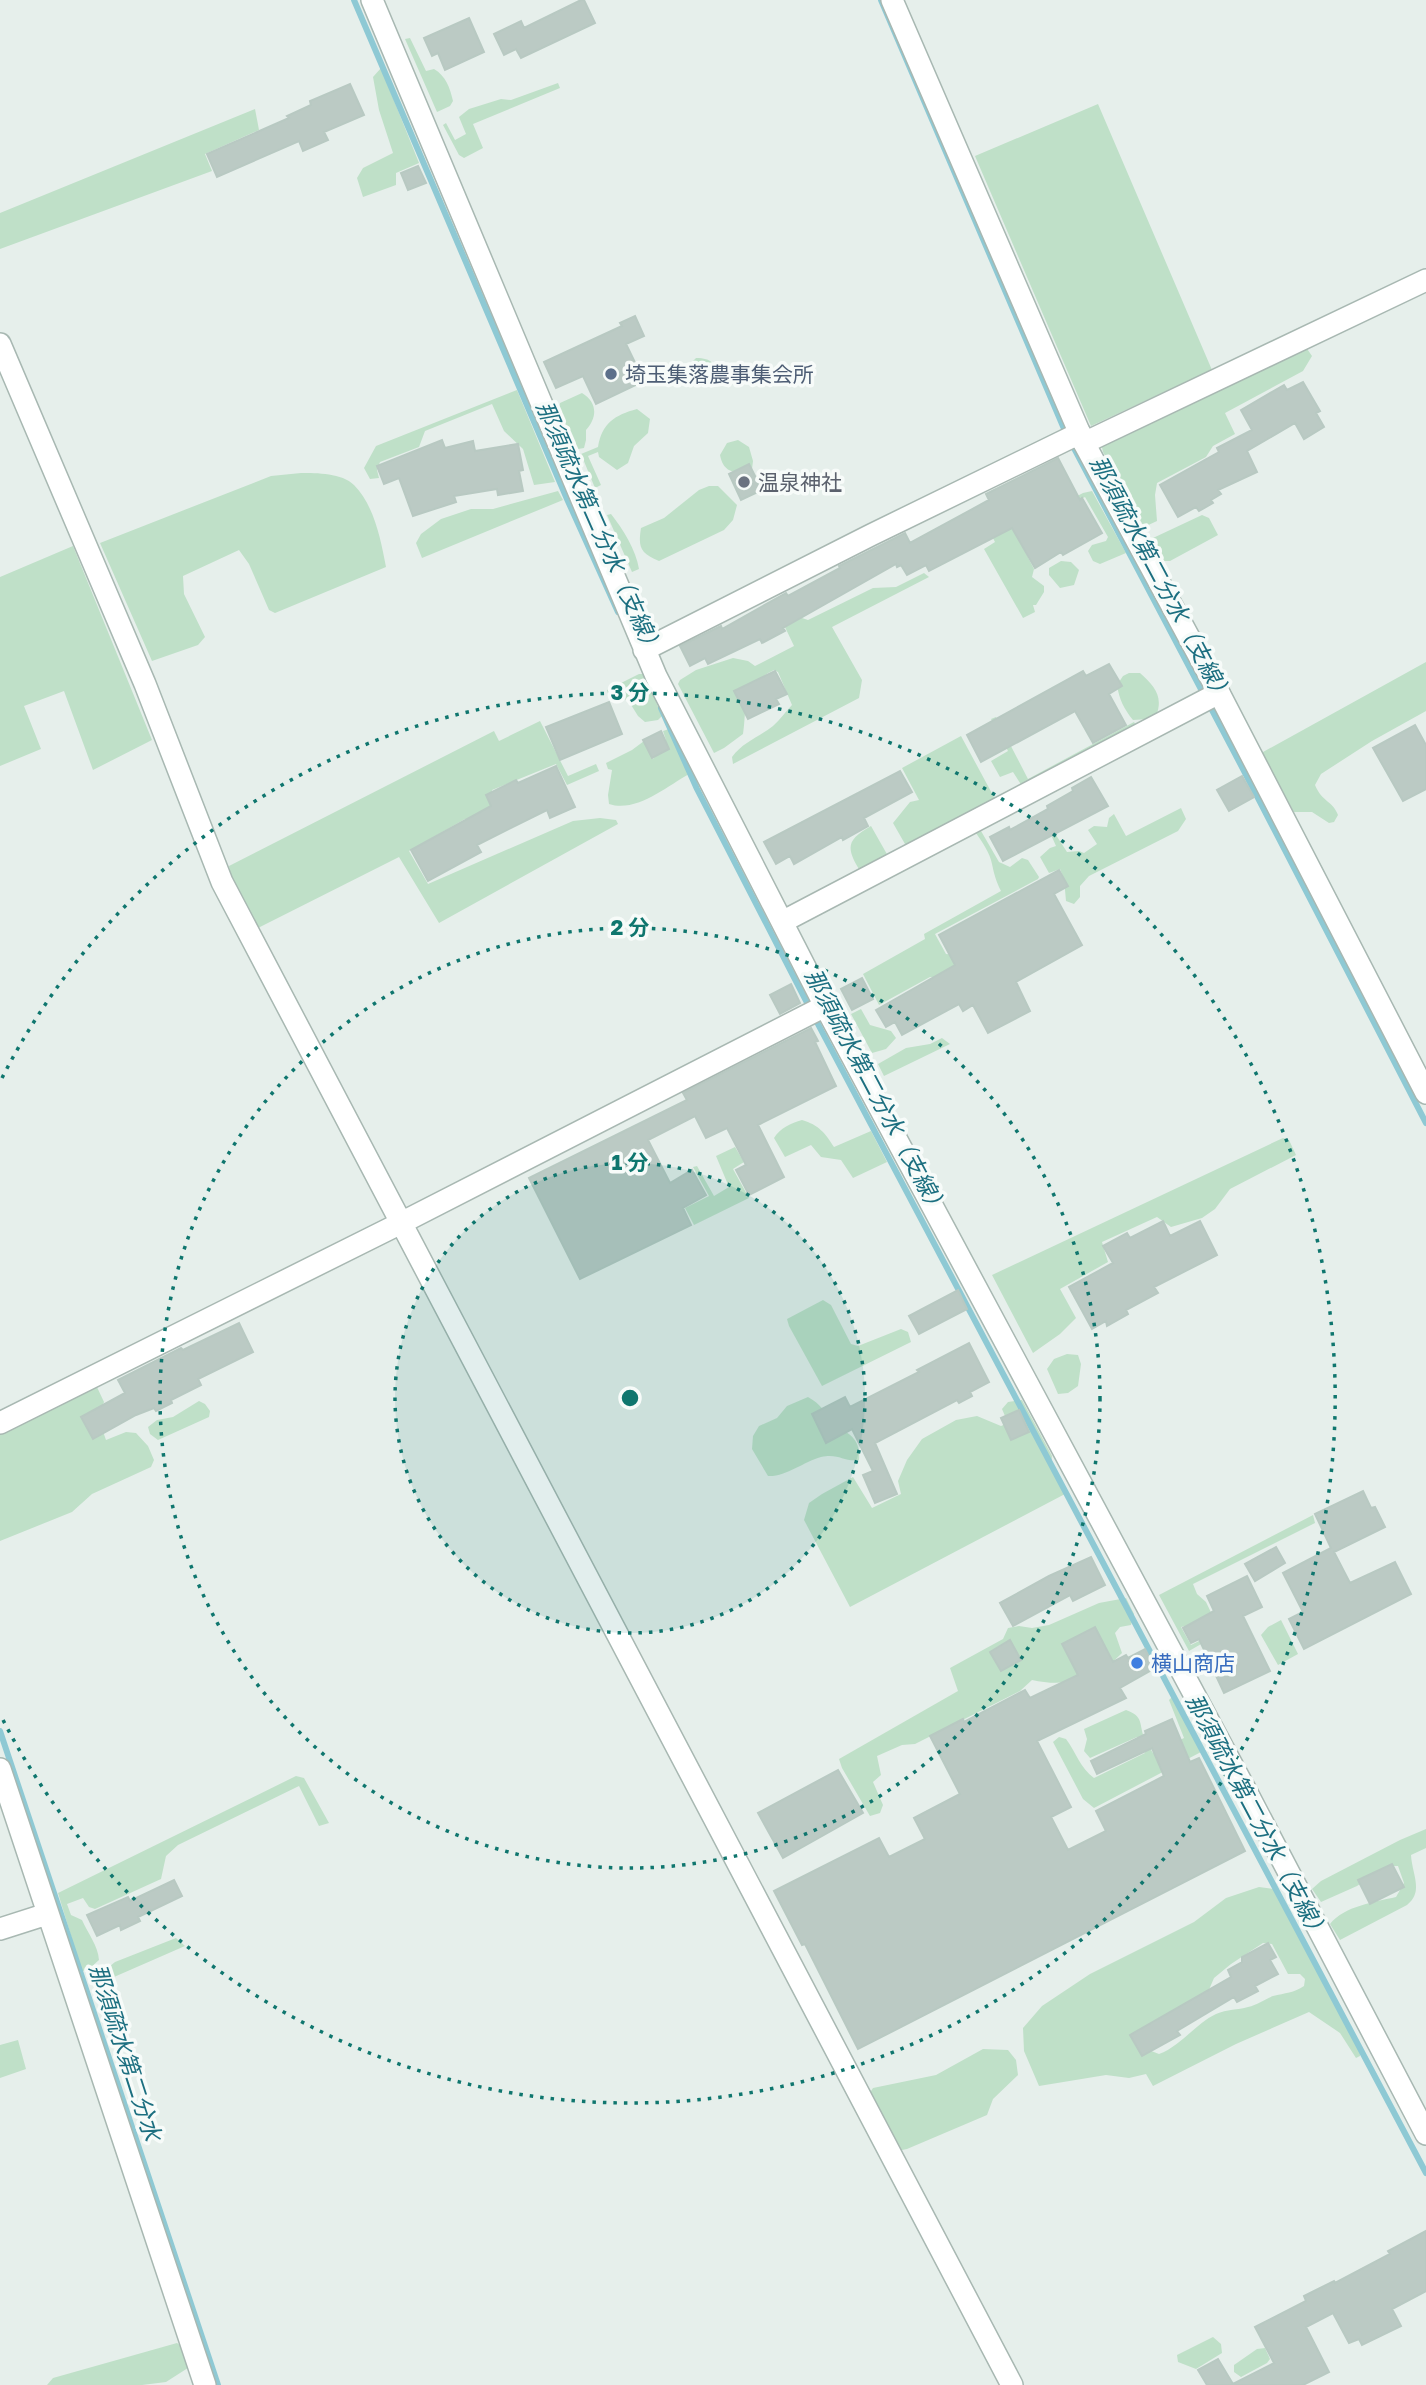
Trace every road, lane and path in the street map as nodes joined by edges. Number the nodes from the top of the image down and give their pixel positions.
1 (372, 0) edge
2 (892, 0) edge
3 (1426, 280) edge
4 (0, 344) edge
5 (1082, 438) junction
6 (644, 650) junction
7 (1219, 693) junction
8 (782, 922) junction
9 (825, 1006) junction
10 (1426, 1093) edge
11 (401, 1223) junction
12 (0, 1423) edge
13 (0, 1769) edge
14 (47, 1913) junction
15 (0, 1929) edge
16 (1426, 2134) edge
17 (205, 2385) edge
18 (1012, 2385) edge

1 - 6 street
2 - 5 street
3 - 5 street
4 - 11 street
5 - 6 street
5 - 7 street
6 - 8 street
7 - 8 street
7 - 10 street
8 - 9 street
9 - 11 street
9 - 16 street
11 - 12 street
11 - 18 street
13 - 14 street
14 - 15 street
14 - 17 street

